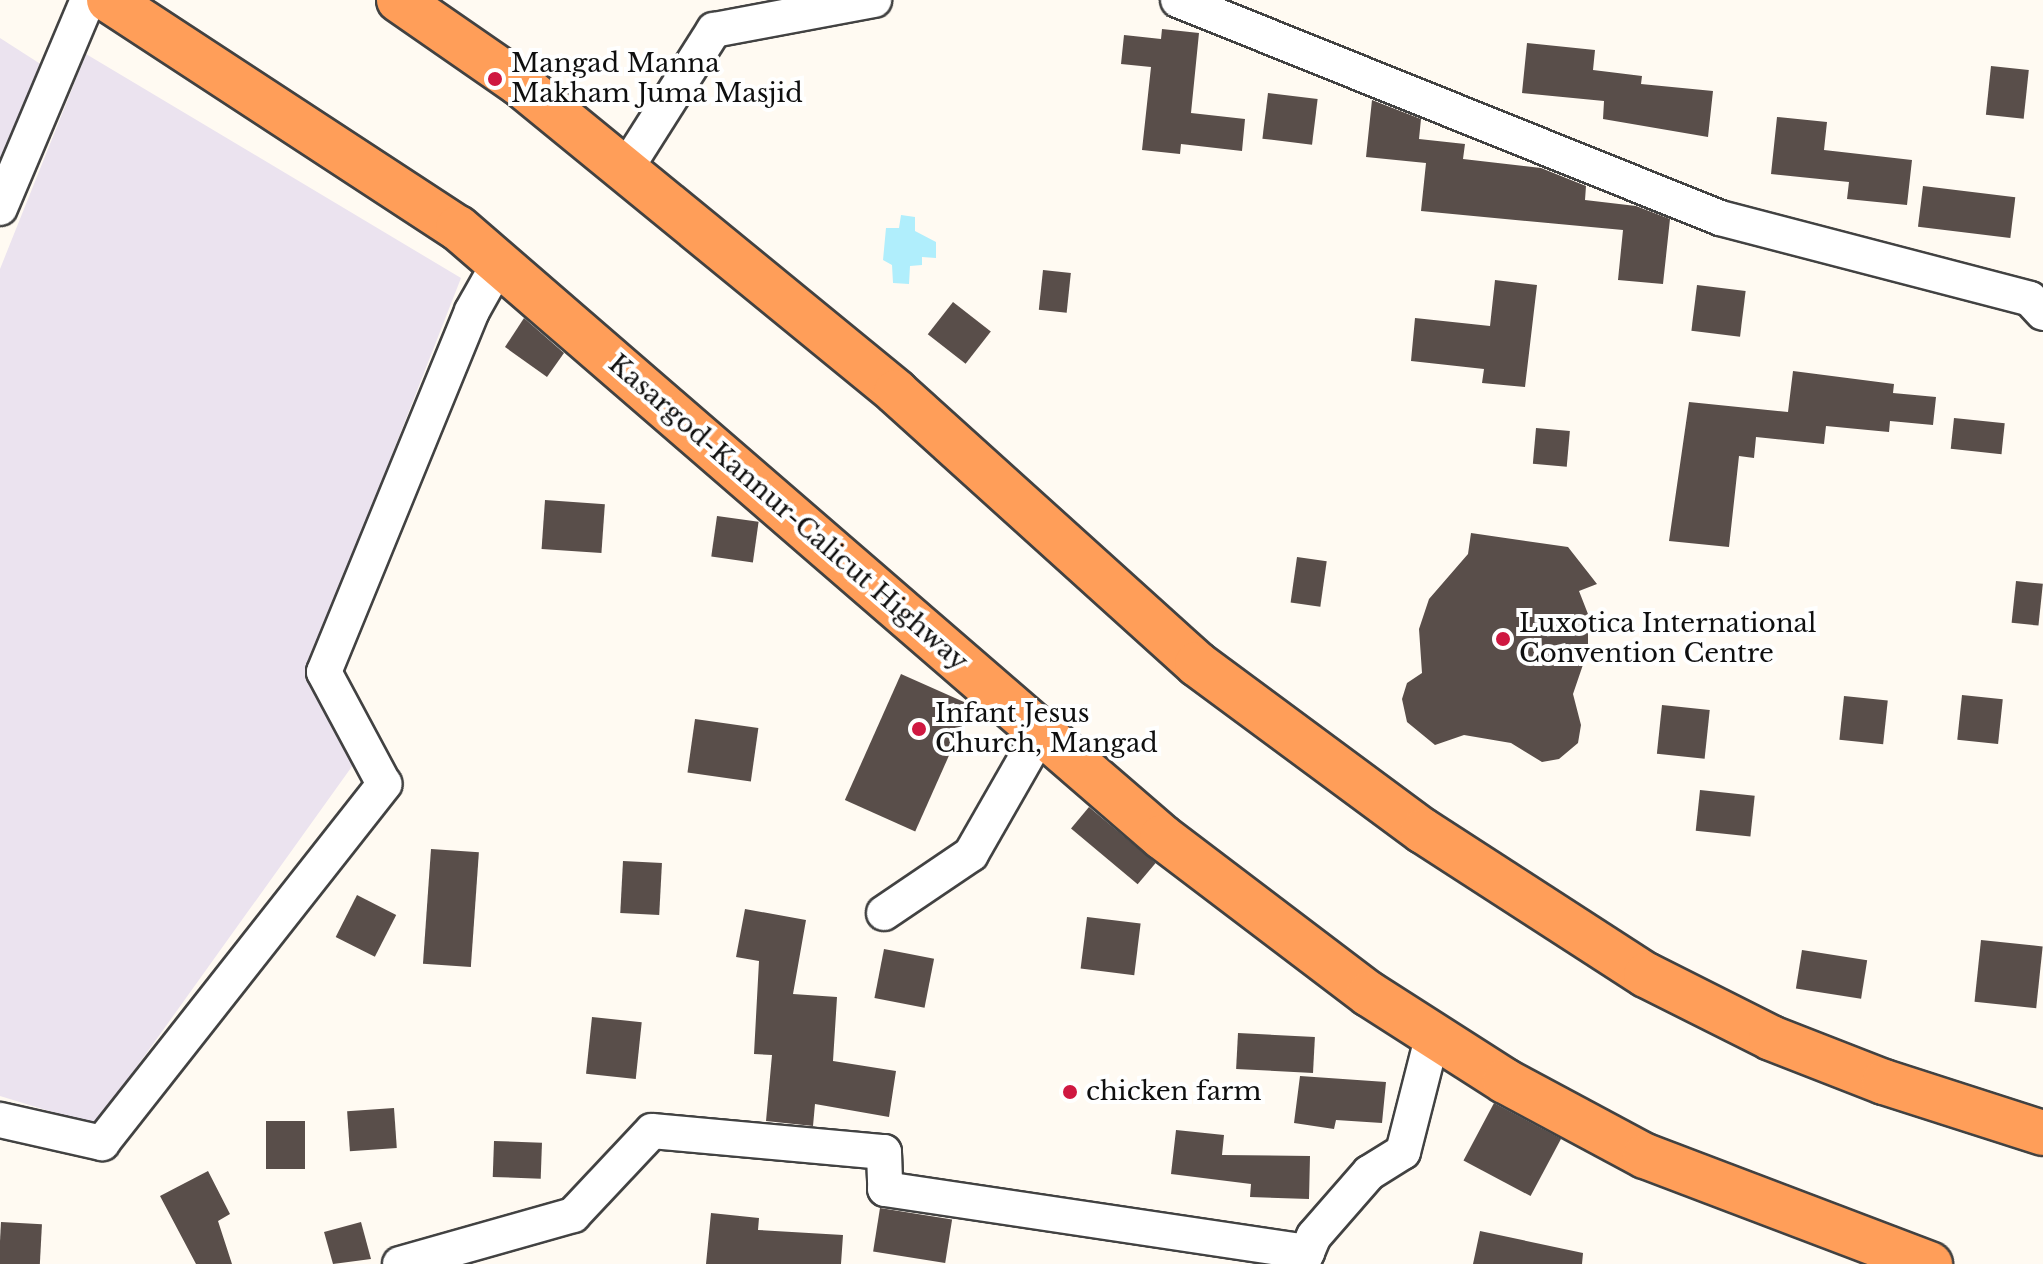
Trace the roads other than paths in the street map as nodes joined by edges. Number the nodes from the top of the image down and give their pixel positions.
1 (88, 0) edge
2 (109, 0) edge
3 (399, 0) edge
4 (874, 0) edge
5 (1178, 0) edge
6 (625, 170) junction
7 (0, 208) edge
8 (499, 263) junction
9 (2043, 313) edge
10 (1041, 732) junction
11 (884, 913) dead end
12 (1433, 1034) junction
13 (0, 1120) edge
14 (2043, 1133) edge
15 (1304, 1258) edge
16 (400, 1264) edge
17 (1930, 1264) edge

1 - 7 street
2 - 8 highway, Kasargod-Kannur-Calicut Highway
3 - 6 highway
4 - 6 street
5 - 9 street
6 - 14 highway
8 - 10 highway, Kasargod-Kannur-Calicut Highway
8 - 13 street
10 - 11 street
10 - 12 highway, Kasargod-Kannur-Calicut Highway
12 - 15 street
12 - 17 highway, Kasargod-Kannur-Calicut Highway
15 - 16 street

